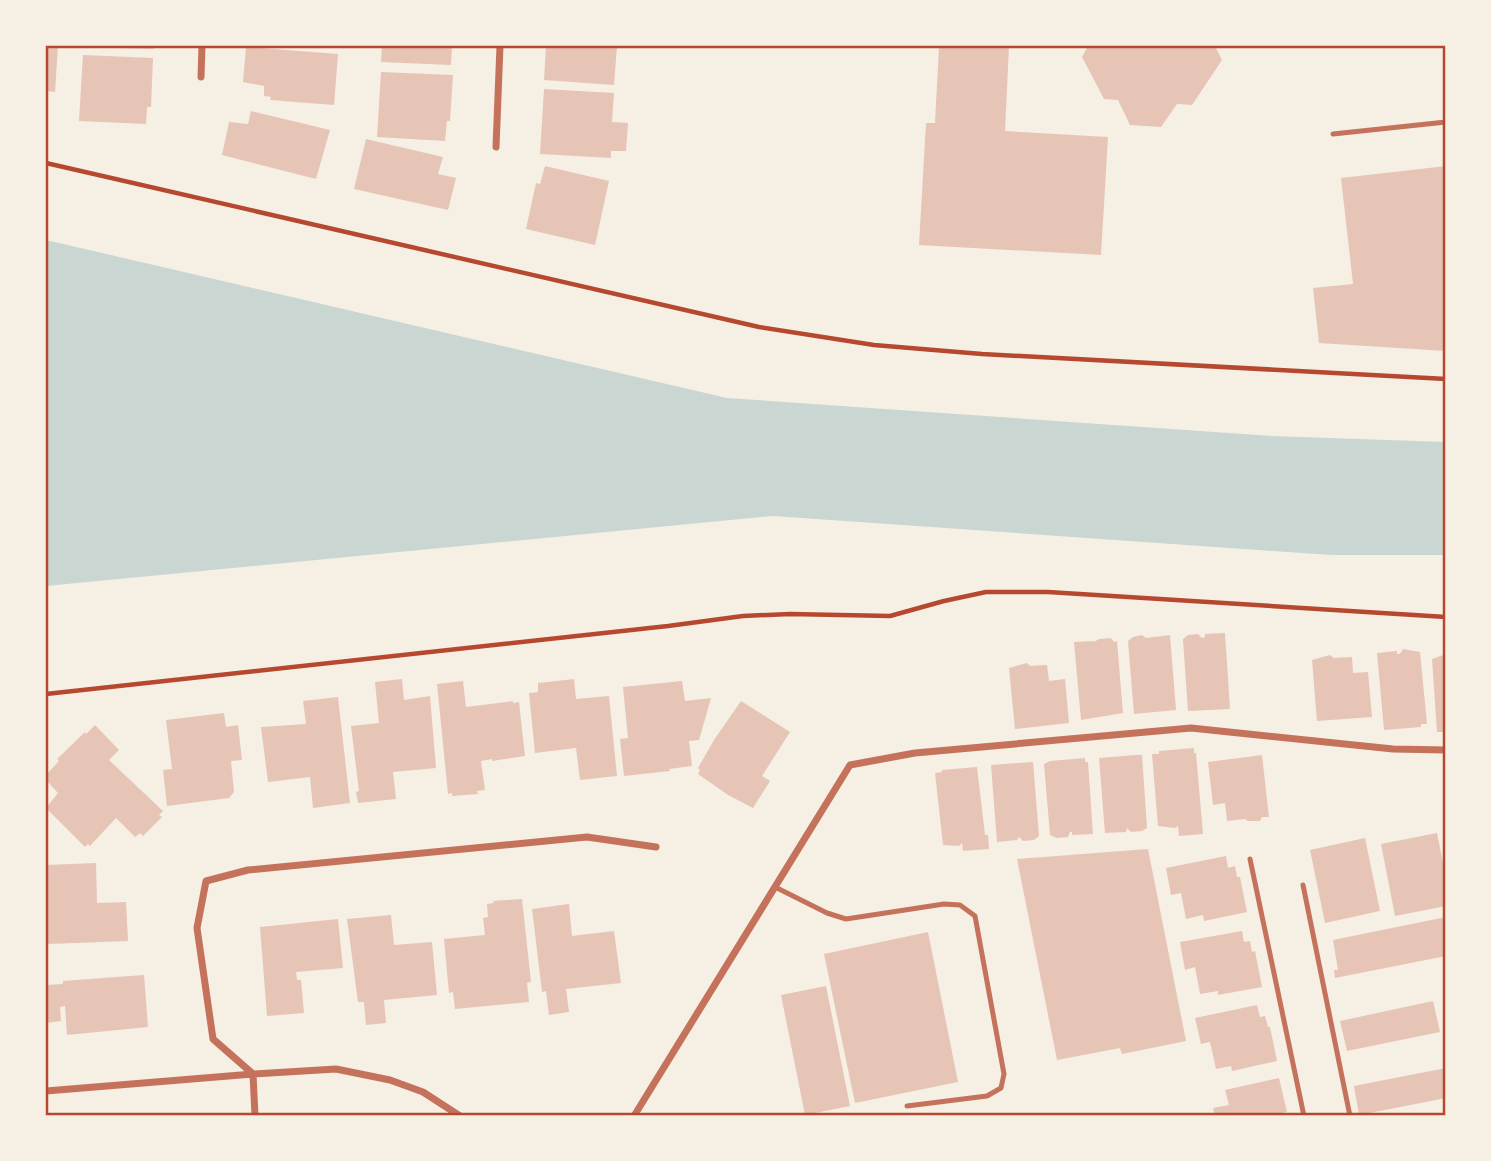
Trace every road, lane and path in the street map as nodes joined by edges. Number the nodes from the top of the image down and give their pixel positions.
1 (202, 46) edge
2 (499, 46) edge
3 (201, 77) dead end
4 (1446, 122) edge
5 (1334, 134) dead end
6 (496, 146) dead end
7 (46, 163) edge
8 (1446, 379) edge
9 (1446, 617) edge
10 (46, 694) edge
11 (1446, 750) edge
12 (656, 847) dead end
13 (1250, 859) dead end
14 (1303, 885) dead end
15 (775, 887) junction
16 (253, 1074) junction
17 (46, 1091) edge
18 (907, 1106) dead end
19 (255, 1115) edge
20 (460, 1115) edge
21 (634, 1115) edge
22 (1304, 1115) edge
23 (1350, 1115) edge

1 - 3 street
2 - 6 street
4 - 5 lane
7 - 8 path
9 - 10 path
11 - 15 street
12 - 16 street
13 - 22 lane
14 - 23 lane
15 - 18 lane
15 - 21 street
16 - 17 street
16 - 19 street
16 - 20 street

